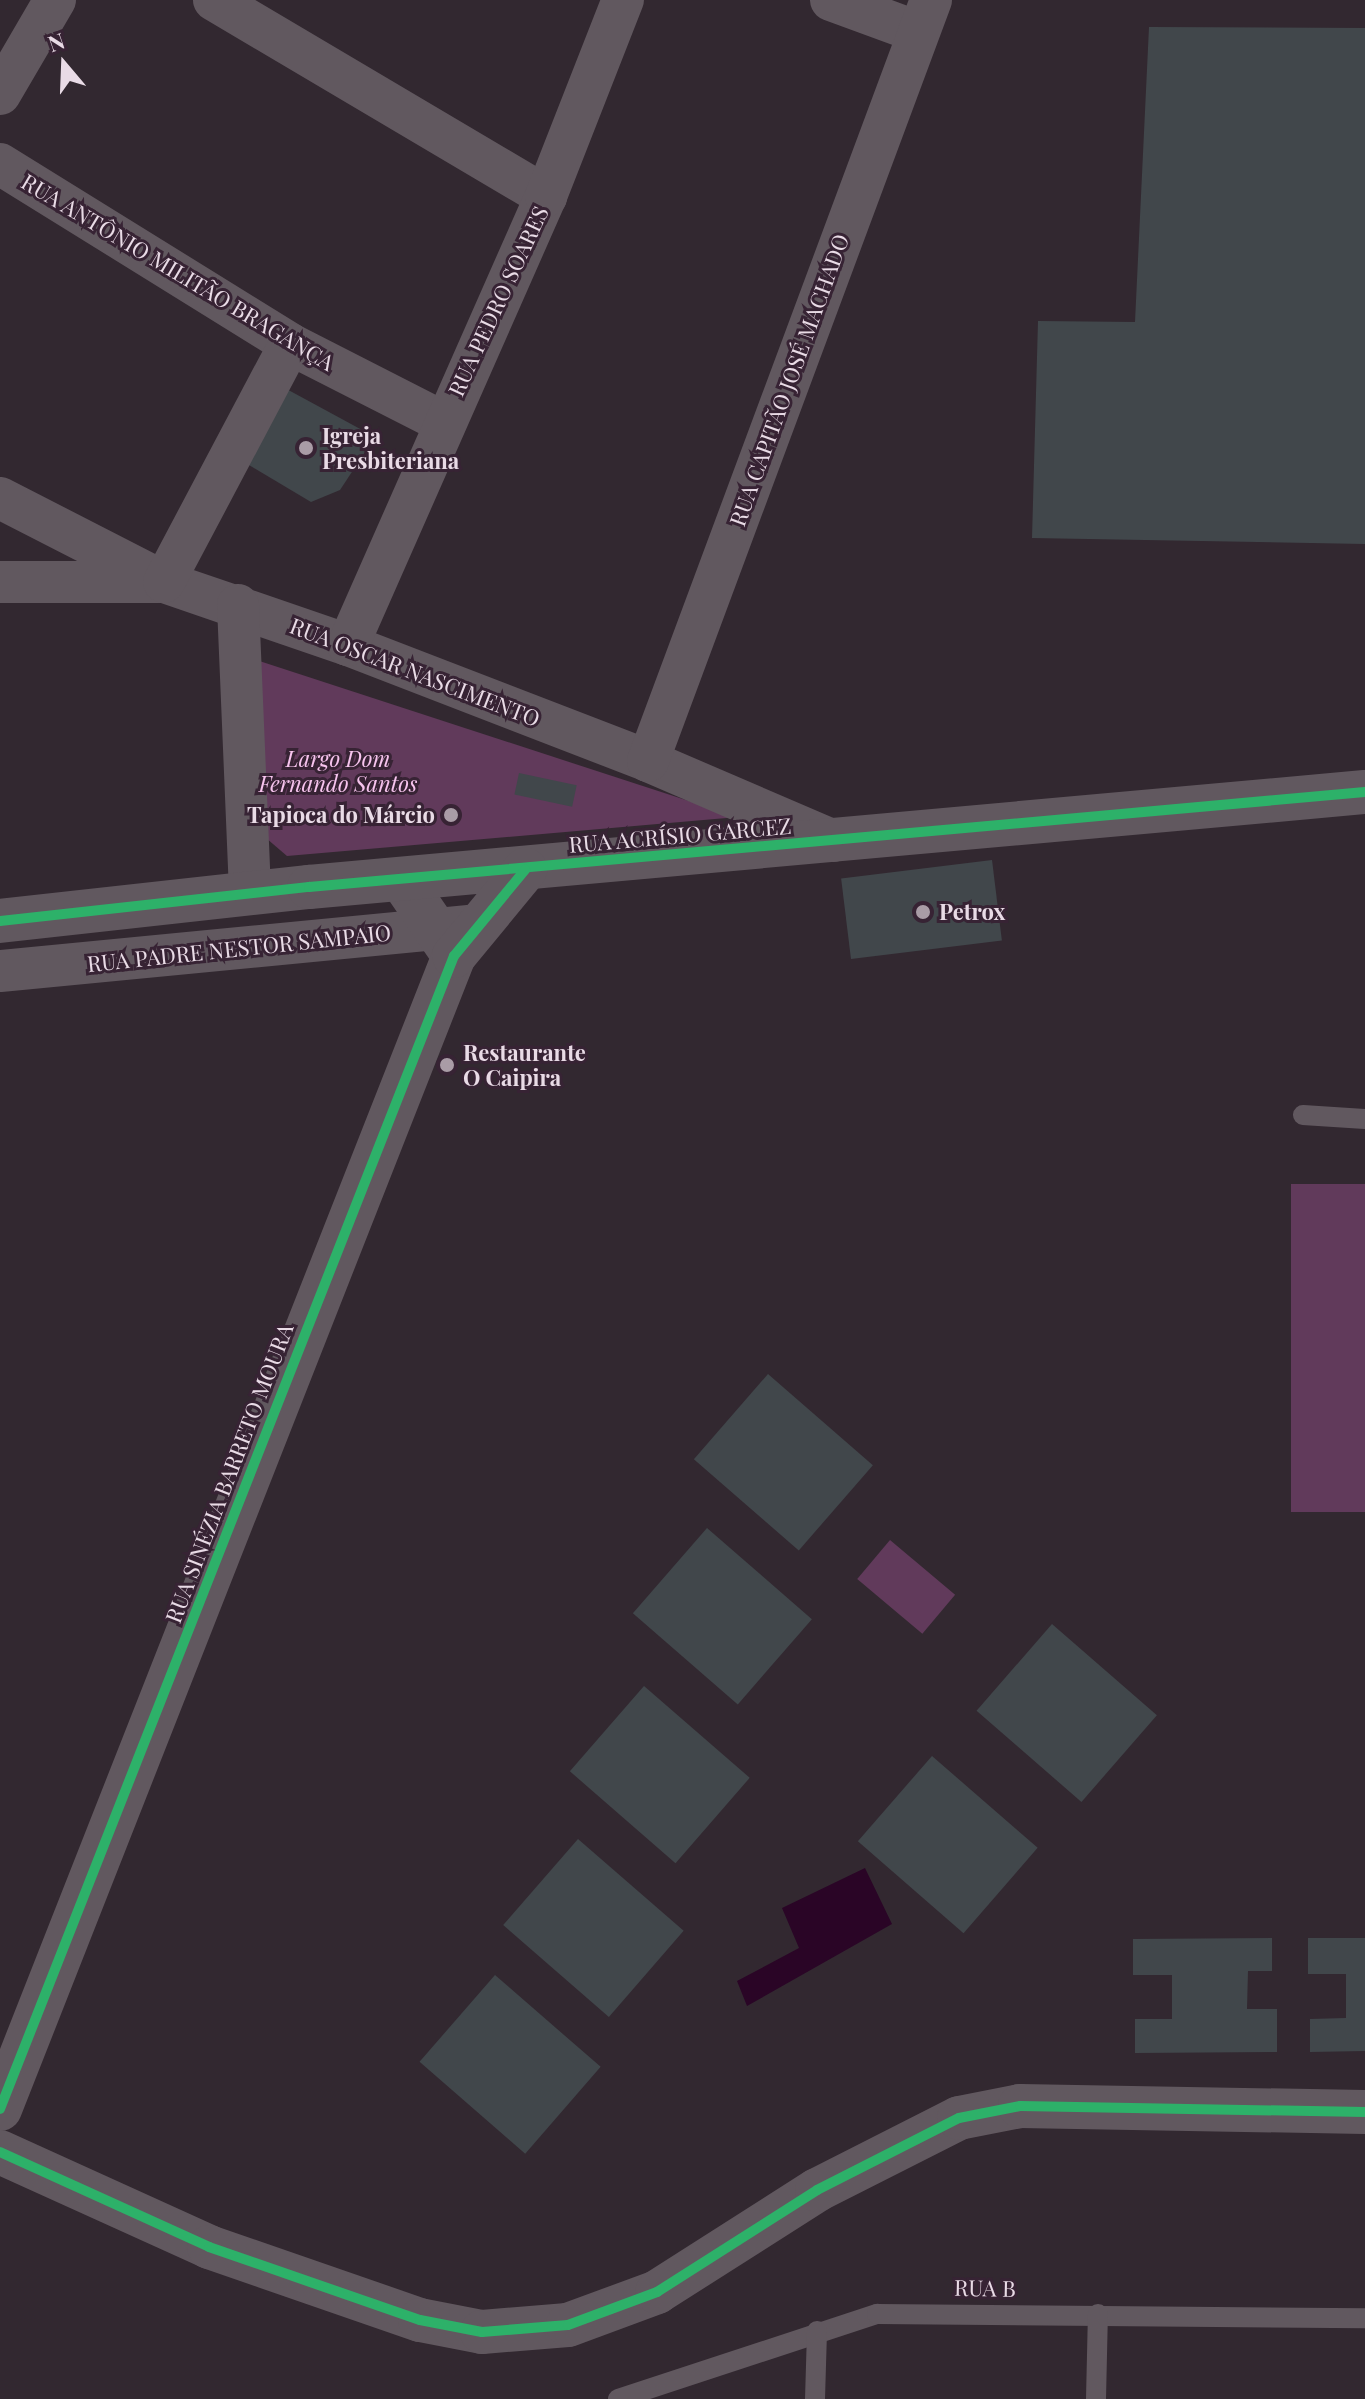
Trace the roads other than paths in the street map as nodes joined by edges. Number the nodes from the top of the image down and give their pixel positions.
1 (55, 0) edge
2 (214, 0) edge
3 (623, 0) edge
4 (831, 0) edge
5 (925, 16) edge
6 (0, 94) edge
7 (0, 164) edge
8 (546, 196) junction
9 (290, 344) junction
10 (443, 422) junction
11 (0, 498) edge
12 (0, 582) edge
13 (164, 582) junction
14 (48, 585) junction
15 (0, 592) edge
16 (238, 605) junction
17 (348, 645) junction
18 (648, 761) junction
19 (1359, 797) edge
20 (834, 841) junction
21 (525, 870) junction
22 (401, 879) junction
23 (250, 893) junction
24 (0, 921) edge
25 (457, 937) junction
26 (0, 971) edge
27 (1303, 1115) dead end
28 (1365, 1119) edge
29 (0, 2109) edge
30 (1365, 2112) edge
31 (0, 2152) edge
32 (1098, 2314) junction
33 (1365, 2318) edge
34 (817, 2331) junction
35 (618, 2399) edge
36 (815, 2399) edge
37 (1096, 2399) edge

1 - 6 street
2 - 8 street
3 - 8 street, RUA PEDRO SOARES
4 - 5 street
5 - 18 street, RUA CAPITÃO JOSÉ MACHADO
7 - 9 street, RUA ANTÔNIO MILITÃO BRAGANÇA
8 - 10 street, RUA PEDRO SOARES
9 - 10 street, RUA ANTÔNIO MILITÃO BRAGANÇA
9 - 13 street
10 - 17 street, RUA PEDRO SOARES
11 - 13 street, RUA OSCAR NASCIMENTO
12 - 14 street
13 - 14 street
13 - 16 street, RUA OSCAR NASCIMENTO
14 - 15 street
16 - 17 street, RUA OSCAR NASCIMENTO
16 - 23 street
17 - 18 street, RUA OSCAR NASCIMENTO
18 - 20 street, RUA OSCAR NASCIMENTO
19 - 20 street, RUA ACRÍSIO GARCEZ
20 - 21 street, RUA ACRÍSIO GARCEZ
21 - 22 street, RUA ACRÍSIO GARCEZ
21 - 25 street, RUA SINÉZIA BARRETO MOURA
22 - 23 street, RUA ACRÍSIO GARCEZ
22 - 25 street
23 - 24 street, RUA ACRÍSIO GARCEZ
25 - 26 street, RUA PADRE NESTOR SAMPAIO
25 - 29 street, RUA SINÉZIA BARRETO MOURA
27 - 28 lane
30 - 31 street
32 - 33 lane, RUA B
32 - 34 lane, RUA B
32 - 37 lane
34 - 35 lane, RUA B
34 - 36 lane

